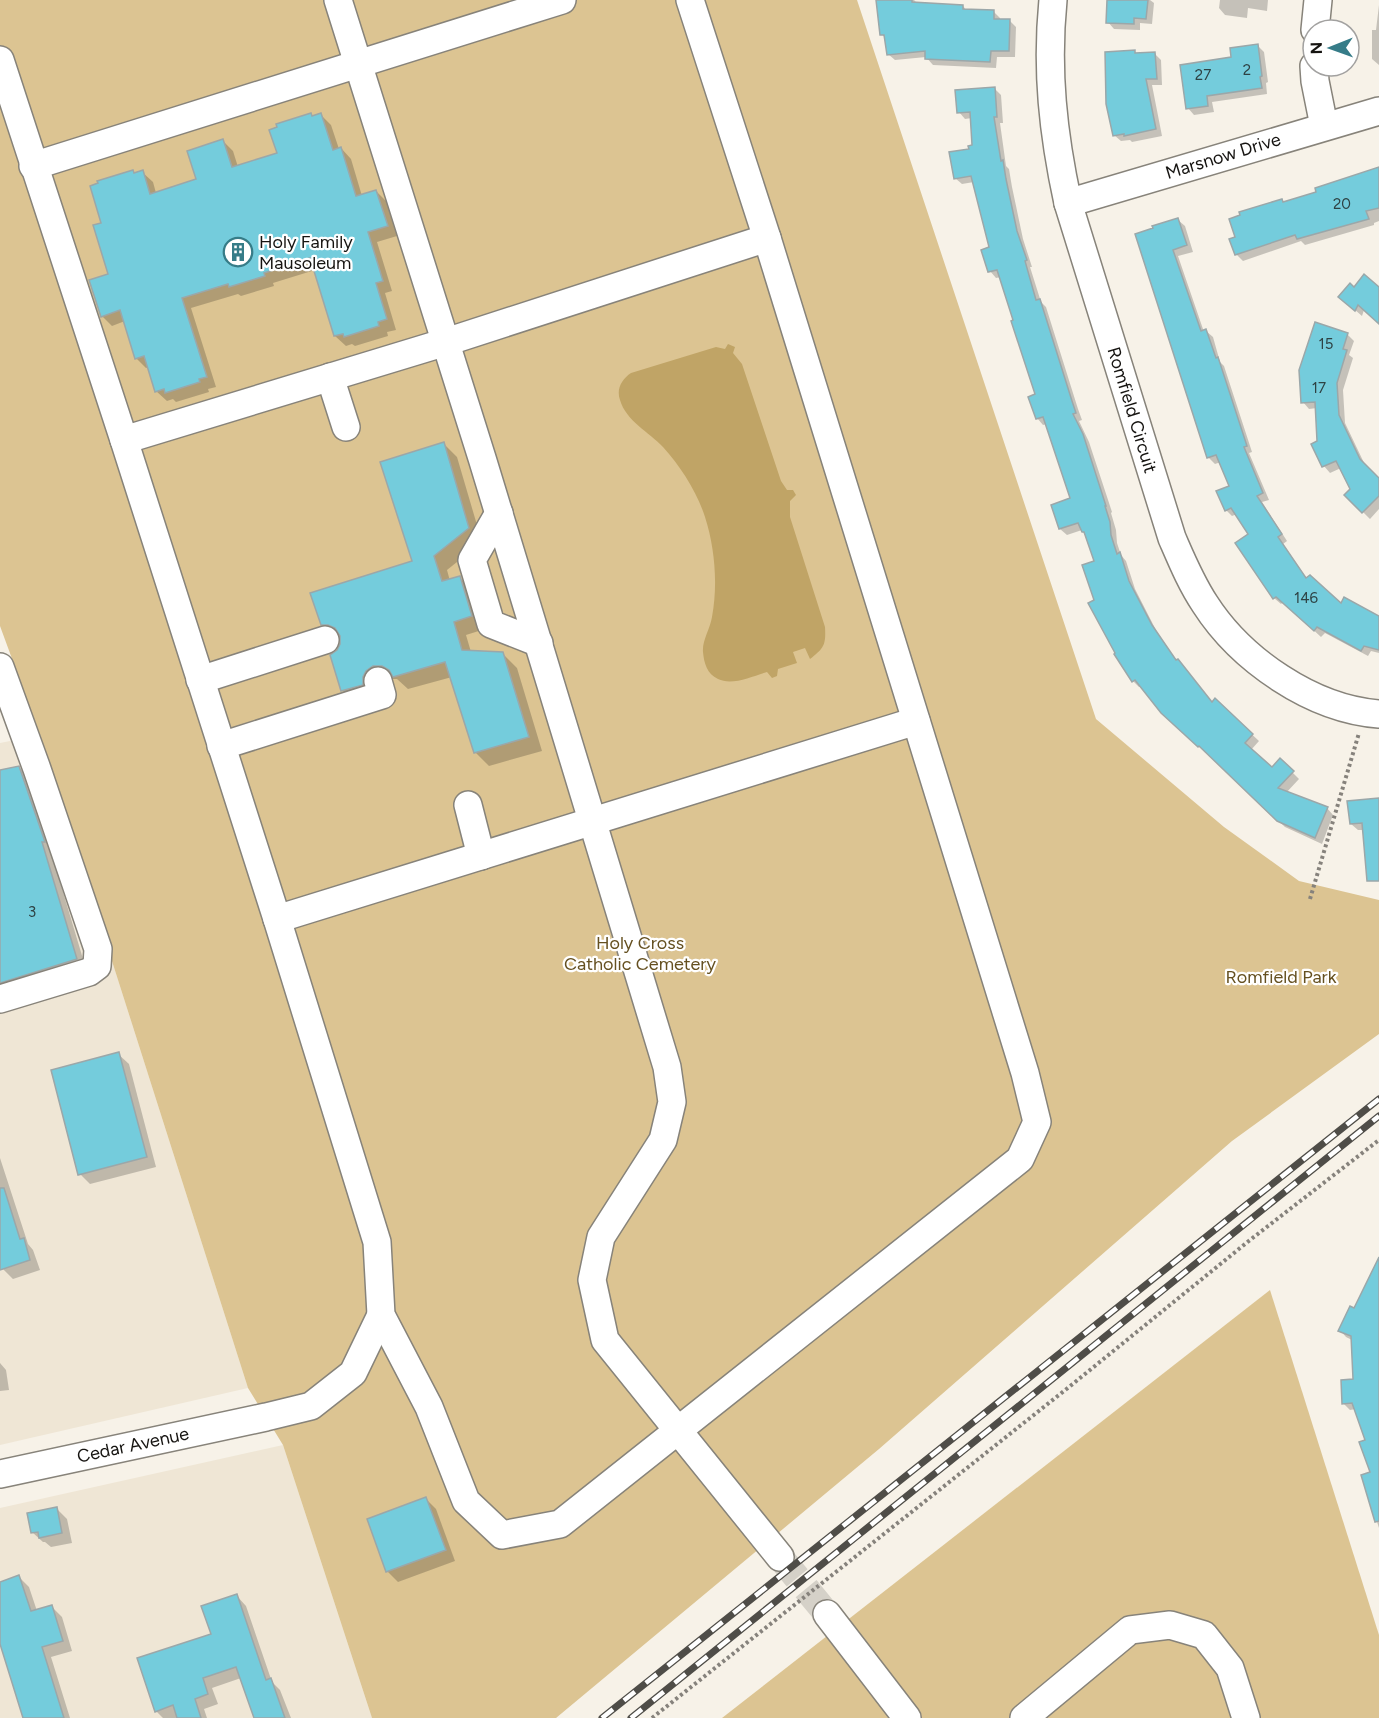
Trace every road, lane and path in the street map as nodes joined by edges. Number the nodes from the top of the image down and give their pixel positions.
1 (338, 0) edge
2 (562, 0) edge
3 (690, 0) edge
4 (1053, 0) edge
5 (1318, 0) edge
6 (1316, 18) edge
7 (0, 60) edge
8 (359, 64) junction
9 (1315, 78) edge
10 (1379, 111) edge
11 (1324, 126) junction
12 (33, 166) junction
13 (1068, 203) junction
14 (768, 238) junction
15 (446, 342) junction
16 (330, 377) junction
17 (346, 427) dead end
18 (124, 440) junction
19 (499, 513) junction
20 (325, 640) dead end
21 (538, 644) junction
22 (0, 667) edge
23 (200, 680) junction
24 (378, 681) dead end
25 (1372, 714) edge
26 (916, 721) junction
27 (221, 746) junction
28 (468, 806) dead end
29 (593, 821) junction
30 (481, 856) junction
31 (1310, 899) dead end
32 (277, 919) junction
33 (0, 999) edge
34 (1379, 1140) edge
35 (381, 1315) junction
36 (678, 1429) junction
37 (0, 1474) edge
38 (780, 1557) tunnel mouth
39 (827, 1614) tunnel mouth
40 (652, 1718) edge
41 (907, 1718) edge
42 (1024, 1718) edge
43 (1246, 1718) edge

1 - 8 street
2 - 8 street
3 - 14 street
4 - 13 street, Romfield Circuit
5 - 6 street
7 - 12 street
8 - 12 street
8 - 15 street
9 - 11 street
10 - 11 street, Marsnow Drive
11 - 13 street, Marsnow Drive
12 - 18 street
13 - 25 street, Romfield Circuit
14 - 15 street
14 - 26 street
15 - 16 street
15 - 19 street
16 - 17 street
16 - 18 street
18 - 23 street
19 - 21 street
19 - 21 street
20 - 23 street
21 - 29 street
22 - 33 street
23 - 27 street
24 - 27 street
25 - 31 path
26 - 29 street
26 - 36 street
27 - 32 street
28 - 30 street
29 - 30 street
29 - 36 street
30 - 32 street
32 - 35 street
34 - 40 path
35 - 36 street
35 - 37 street, Cedar Avenue
36 - 38 street
39 - 41 street
42 - 43 street

